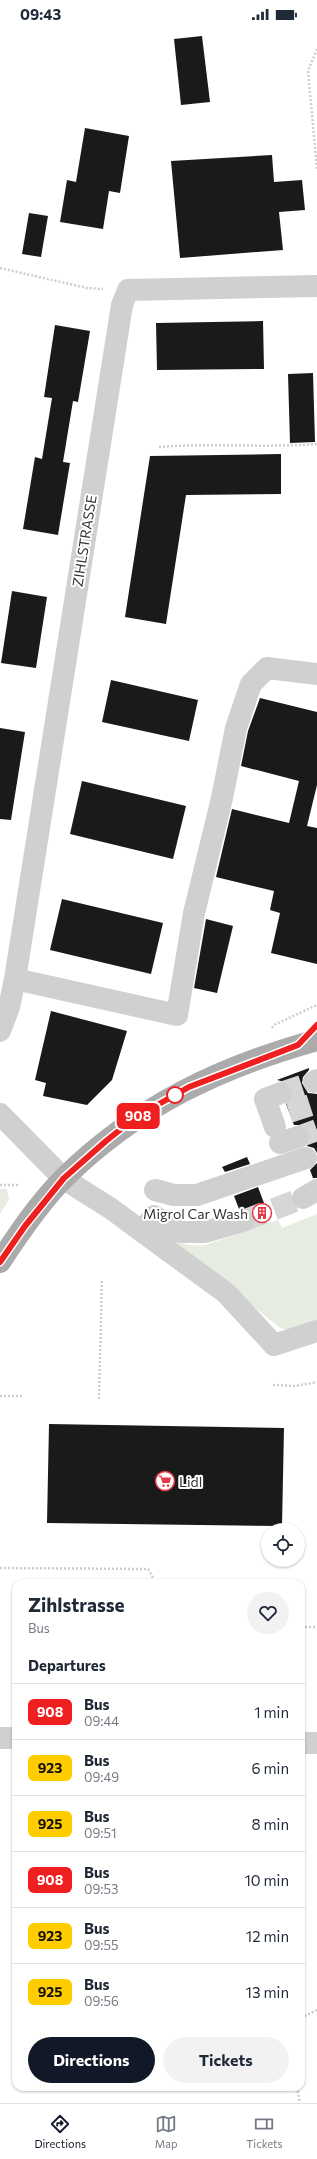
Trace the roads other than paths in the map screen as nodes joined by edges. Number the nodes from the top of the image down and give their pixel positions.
1 (317, 286) edge
2 (317, 674) edge
3 (15, 979) junction
4 (317, 1025) edge
5 (0, 1031) edge
6 (307, 1042) edge
7 (0, 1114) edge
8 (306, 1158) tunnel mouth
9 (64, 1178) junction
10 (154, 1190) dead end
11 (243, 1221) tunnel mouth
12 (142, 1231) junction
13 (0, 1262) edge
14 (317, 1331) edge
15 (0, 1738) edge
16 (12, 1738) edge
17 (305, 1743) edge
18 (317, 1743) edge

1 - 3 street, ZIHLSTRASSE
2 - 3 street
3 - 5 street, ZIHLSTRASSE
4 - 6 main road
6 - 9 main road
7 - 9 street
8 - 10 street
9 - 12 street
9 - 13 main road
11 - 12 street
12 - 14 street
15 - 16 street
17 - 18 street

